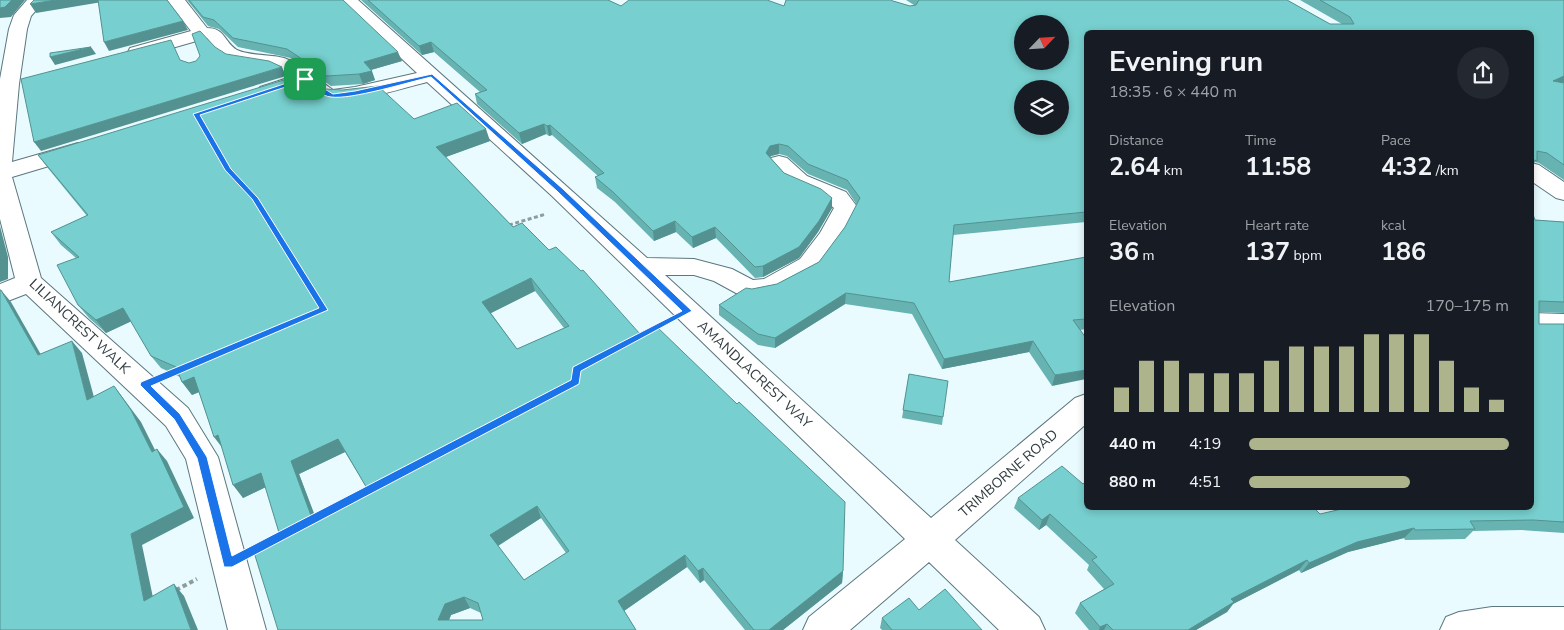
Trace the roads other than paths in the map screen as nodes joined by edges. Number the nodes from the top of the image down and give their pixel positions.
1 (36, 0) edge
2 (176, 0) edge
3 (348, 0) edge
4 (202, 32) junction
5 (118, 57) edge
6 (432, 75) junction
7 (305, 79) junction
8 (249, 97) edge
9 (94, 145) edge
10 (779, 163) dead end
11 (1534, 172) edge
12 (0, 174) edge
13 (1564, 193) edge
14 (640, 266) junction
15 (29, 282) junction
16 (0, 295) edge
17 (1534, 323) edge
18 (1564, 324) edge
19 (1084, 408) edge
20 (930, 540) junction
21 (1564, 625) edge
22 (247, 630) edge
23 (822, 630) edge
24 (1026, 630) edge
25 (1459, 630) edge

1 - 12 street, LILIANCREST WALK
2 - 4 street
3 - 6 street, AMANDLACREST WAY
4 - 5 street
4 - 7 street
6 - 7 street
6 - 14 street, AMANDLACREST WAY
7 - 8 street
9 - 12 street
10 - 14 street
11 - 13 street
12 - 15 street, LILIANCREST WALK
14 - 20 street, AMANDLACREST WAY
15 - 16 street
15 - 22 street, LILIANCREST WALK
17 - 18 street
19 - 20 street, TRIMBORNE ROAD
20 - 23 street, TRIMBORNE ROAD
20 - 24 street, AMANDLACREST WAY
21 - 25 street

